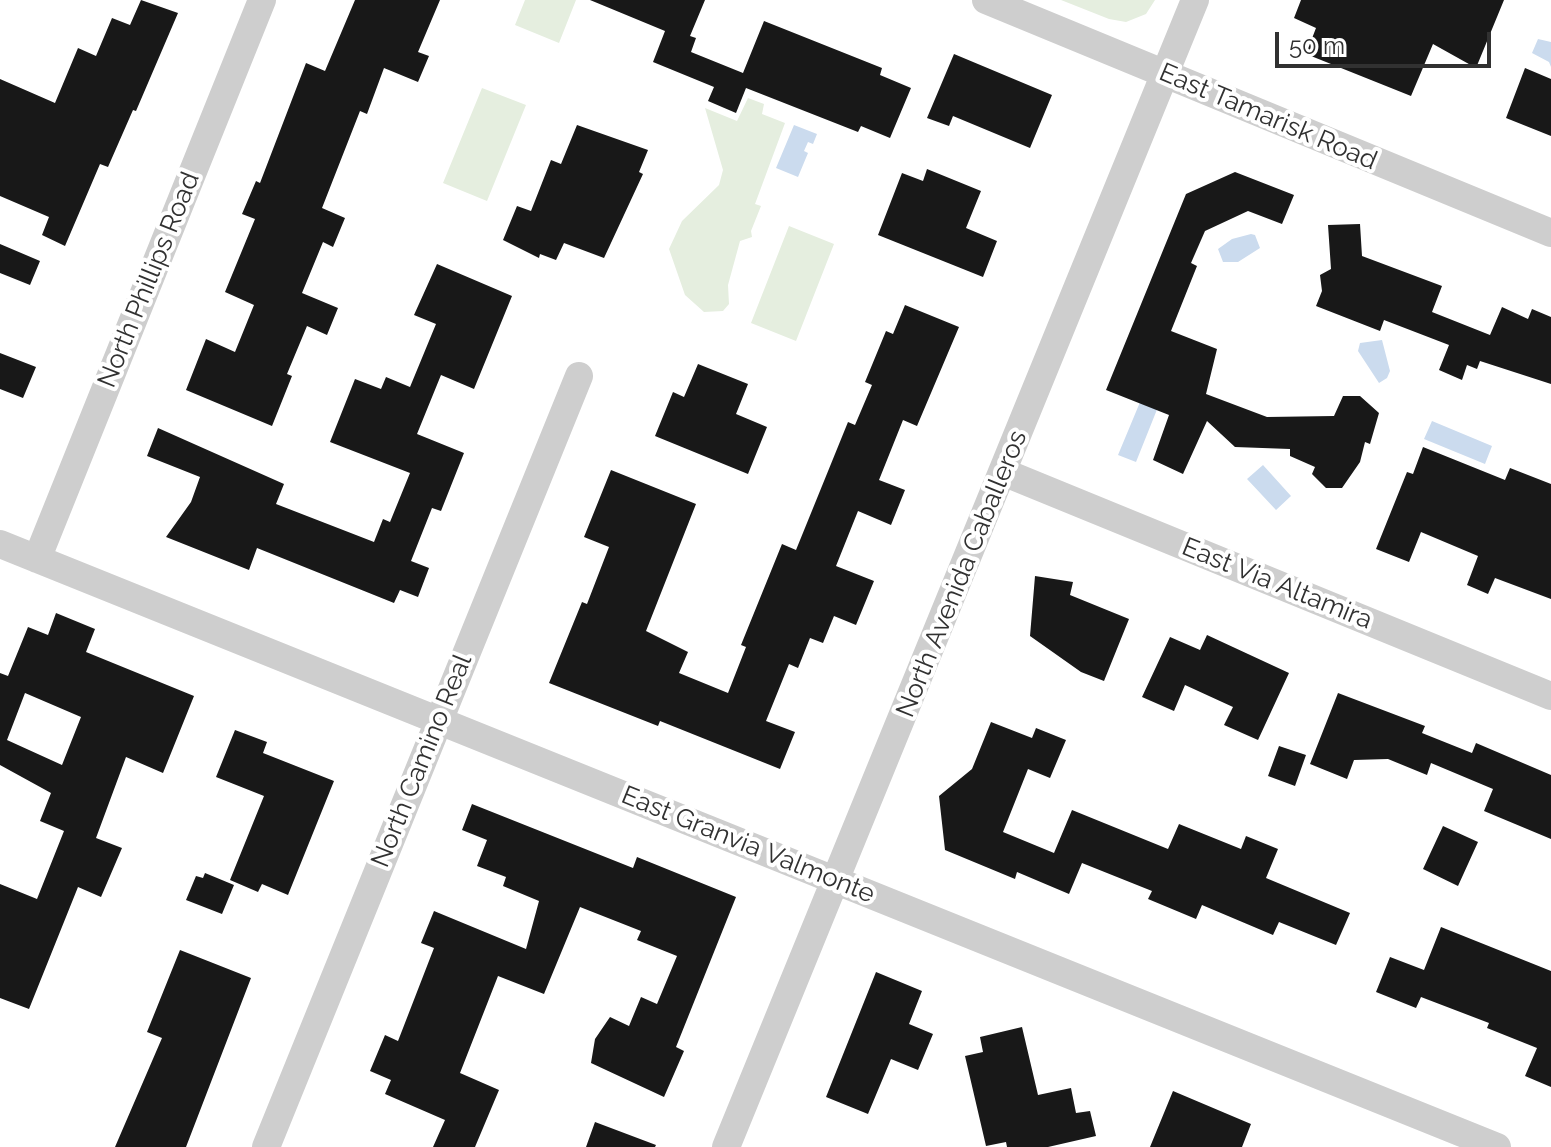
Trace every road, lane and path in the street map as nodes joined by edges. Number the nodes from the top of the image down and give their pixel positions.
1 (262, 0) edge
2 (986, 0) edge
3 (1195, 0) edge
4 (1164, 73) junction
5 (1551, 233) edge
6 (579, 376) dead end
7 (1003, 472) junction
8 (0, 544) edge
9 (37, 559) junction
10 (1551, 696) edge
11 (438, 721) junction
12 (837, 880) junction
13 (266, 1147) edge
14 (726, 1147) edge
15 (1497, 1147) edge

1 - 9 street, North Phillips Road
2 - 4 street, East Tamarisk Road
3 - 4 street, North Avenida Caballeros
4 - 5 street, East Tamarisk Road
4 - 7 street, North Avenida Caballeros
6 - 11 street, North Camino Real
7 - 10 street, East Via Altamira
7 - 12 street, North Avenida Caballeros
8 - 9 street, East Granvia Valmonte
9 - 11 street, East Granvia Valmonte
11 - 12 street, East Granvia Valmonte
11 - 13 street, North Camino Real
12 - 14 street, North Avenida Caballeros
12 - 15 street, East Granvia Valmonte

